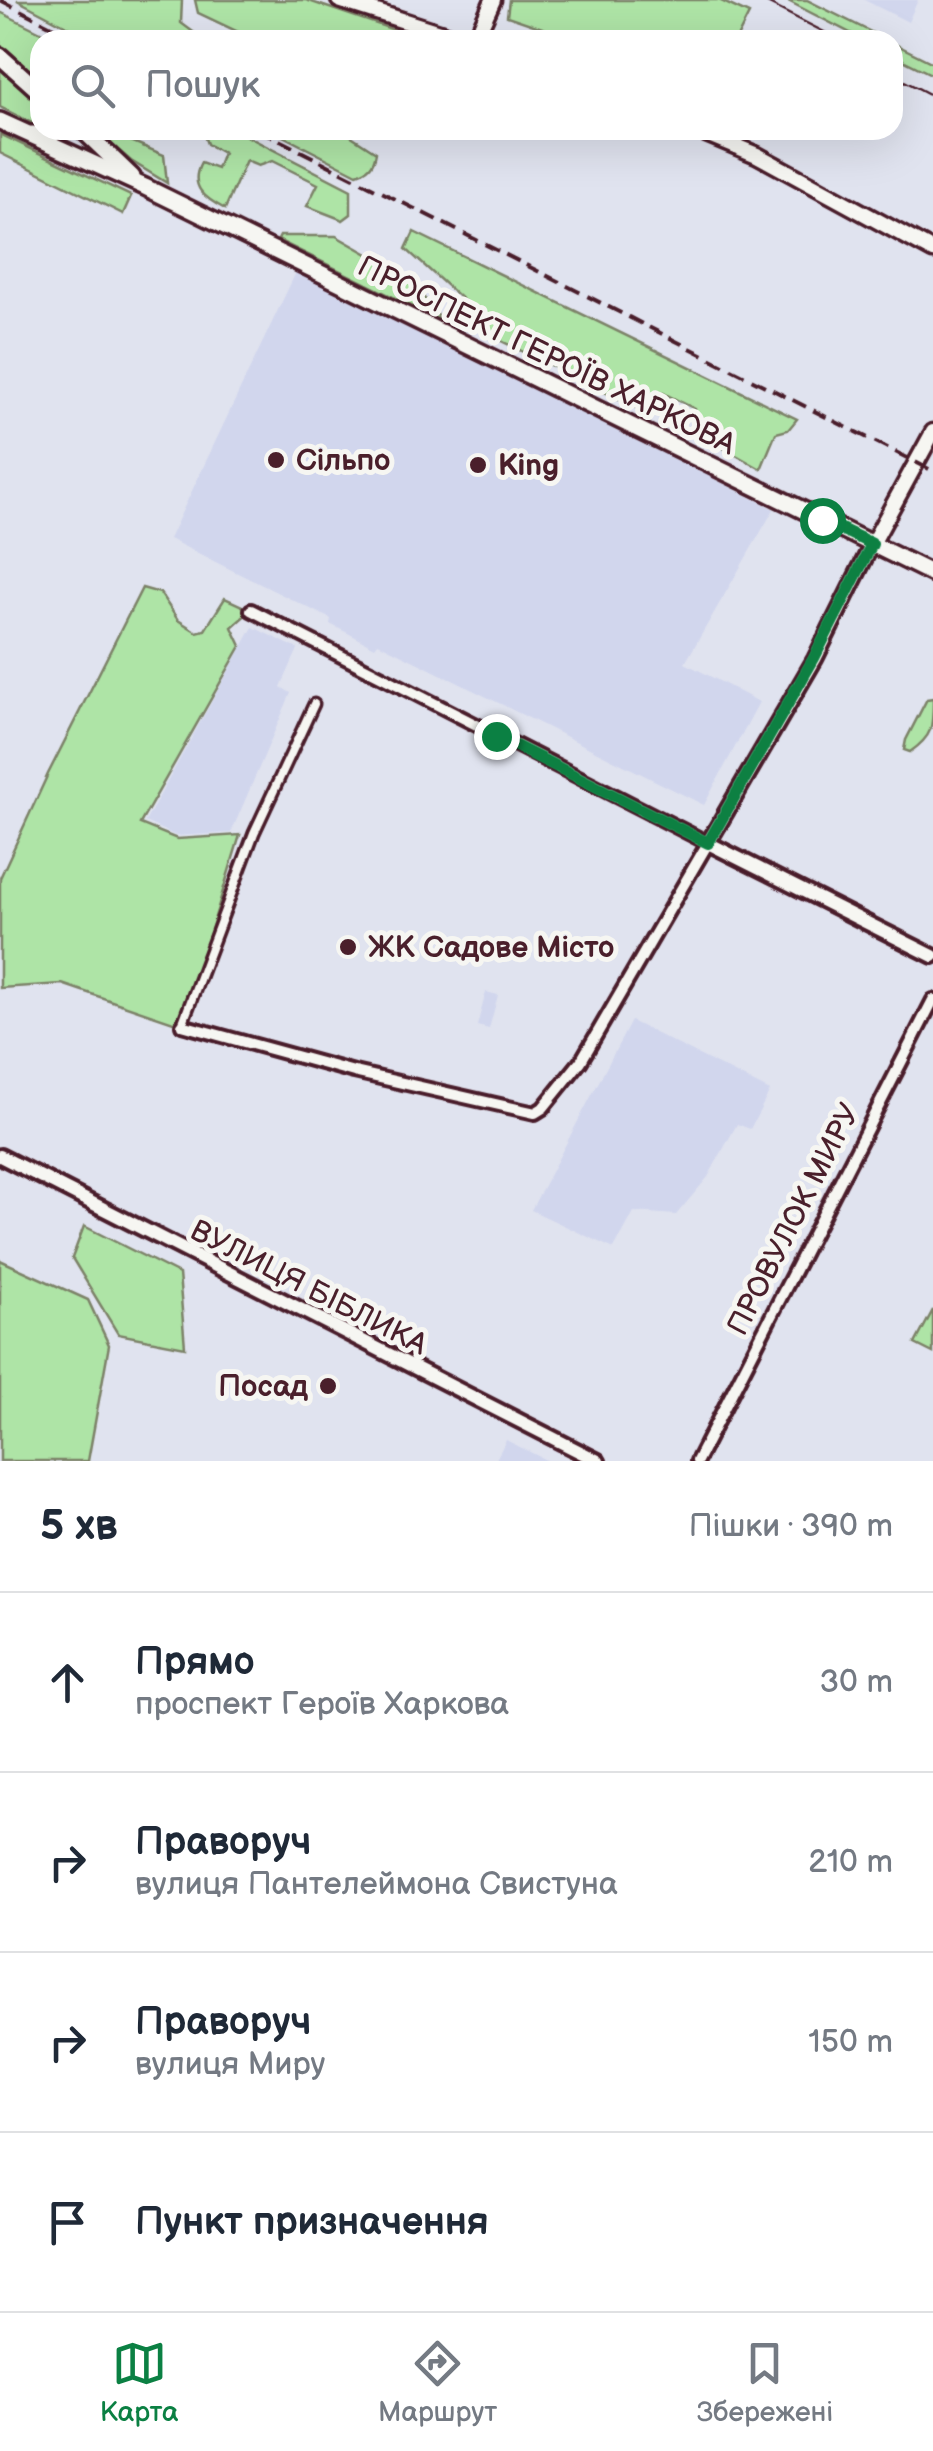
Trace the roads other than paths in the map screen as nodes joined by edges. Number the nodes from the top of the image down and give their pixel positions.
1 (339, 0) edge
2 (492, 0) edge
3 (433, 30) edge
4 (479, 30) edge
5 (0, 56) edge
6 (30, 83) edge
7 (0, 121) edge
8 (23, 133) junction
9 (30, 134) edge
10 (30, 136) edge
11 (39, 140) edge
12 (94, 140) edge
13 (720, 140) edge
14 (138, 184) junction
15 (933, 251) edge
16 (933, 432) edge
17 (872, 544) junction
18 (933, 574) edge
19 (250, 610) dead end
20 (314, 704) dead end
21 (708, 843) junction
22 (933, 956) edge
23 (933, 1000) edge
24 (182, 1026) joint
25 (0, 1156) edge
26 (598, 1461) edge
27 (697, 1461) edge

1 - 3 main road
2 - 4 main road
5 - 6 main road
7 - 8 main road, ПРОСПЕКТ ГЕРОЇВ ХАРКОВА
8 - 9 main road
8 - 10 main road, ПРОСПЕКТ ГЕРОЇВ ХАРКОВА
11 - 14 main road, ПРОСПЕКТ ГЕРОЇВ ХАРКОВА
12 - 14 main road, ПРОСПЕКТ ГЕРОЇВ ХАРКОВА
13 - 15 main road
14 - 17 main road, ПРОСПЕКТ ГЕРОЇВ ХАРКОВА
16 - 17 main road
17 - 18 main road, ПРОСПЕКТ ГЕРОЇВ ХАРКОВА
17 - 21 street
19 - 21 street
20 - 24 street
21 - 22 street
21 - 24 street
23 - 27 street, ПРОВУЛОК МИРУ
25 - 26 street, ВУЛИЦЯ БІБЛИКА

